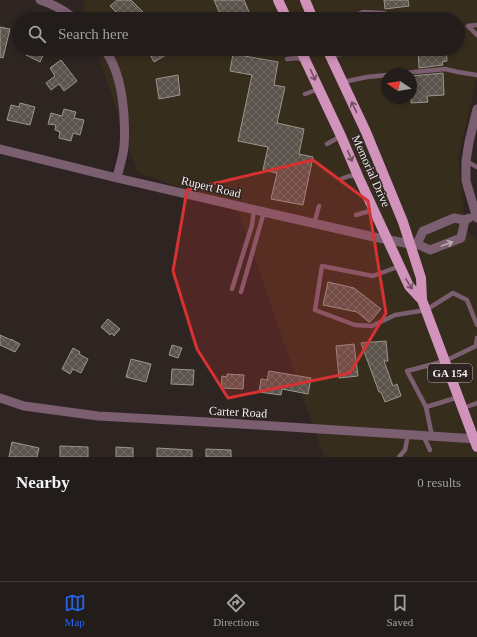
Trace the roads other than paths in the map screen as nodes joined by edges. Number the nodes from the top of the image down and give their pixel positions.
1 (40, 0) edge
2 (278, 0) edge
3 (306, 0) edge
4 (66, 12) edge
5 (283, 12) edge
6 (311, 12) edge
7 (363, 12) edge
8 (383, 12) edge
9 (477, 26) edge
10 (477, 35) edge
11 (109, 56) edge
12 (304, 56) edge
13 (331, 56) edge
14 (287, 58) dead end
15 (306, 61) junction
16 (417, 72) edge
17 (477, 75) edge
18 (381, 76) edge
19 (343, 82) junction
20 (319, 89) junction
21 (305, 94) dead end
22 (477, 109) edge
23 (474, 133) edge
24 (341, 136) junction
25 (327, 144) dead end
26 (0, 149) edge
27 (466, 161) junction
28 (477, 167) edge
29 (358, 176) junction
30 (117, 178) junction
31 (341, 179) dead end
32 (319, 206) dead end
33 (254, 210) junction
34 (374, 210) junction
35 (264, 212) junction
36 (356, 215) dead end
37 (476, 217) edge
38 (465, 220) junction
39 (314, 224) junction
40 (388, 240) junction
41 (414, 244) junction
42 (400, 266) junction
43 (232, 289) dead end
44 (241, 292) dead end
45 (422, 300) junction
46 (426, 310) junction
47 (477, 325) edge
48 (477, 338) edge
49 (445, 361) junction
50 (459, 397) junction
51 (0, 398) edge
52 (477, 403) edge
53 (426, 407) junction
54 (463, 408) junction
55 (408, 434) junction
56 (427, 436) junction
57 (476, 442) edge
58 (430, 450) dead end
59 (399, 457) edge

1 - 4 street
2 - 5 main road
3 - 6 main road
7 - 8 lane
9 - 10 lane
11 - 30 street
12 - 15 main road, Memorial Drive / GA 154
13 - 19 main road, Memorial Drive / GA 154
14 - 15 lane
15 -> 20 main road, Memorial Drive / GA 154
16 - 17 lane
18 - 19 lane
41 -> 19 main road, Memorial Drive / GA 154
20 - 21 lane
20 - 24 main road, Memorial Drive / GA 154
22 - 23 street
23 - 27 street
24 - 25 lane
24 -> 29 main road, Memorial Drive / GA 154
26 - 30 street, Rupert Road
27 - 28 lane
27 - 37 street
29 - 31 lane
29 - 34 main road, Memorial Drive / GA 154
30 - 33 street, Rupert Road
32 - 39 lane
33 - 35 street, Rupert Road
33 - 43 lane
34 - 36 lane
34 - 40 main road, Memorial Drive / GA 154
35 - 39 street, Rupert Road
35 - 44 lane
37 - 38 street
38 - 41 street
41 -> 38 street, Rupert Road
39 - 40 street, Rupert Road
40 - 41 street, Rupert Road
40 - 42 main road, Memorial Drive / GA 154
41 - 45 main road, Memorial Drive / GA 154
42 -> 45 main road, Memorial Drive / GA 154
42 - 46 lane
45 - 46 main road, Memorial Drive / GA 154
46 - 47 lane
46 - 49 main road, Memorial Drive / GA 154
48 - 49 lane
49 - 50 main road, Memorial Drive / GA 154
49 - 53 lane
50 - 53 lane
50 - 54 main road, Memorial Drive / GA 154
51 - 55 street, Carter Road
52 - 54 lane
53 - 56 lane
54 - 57 main road, Memorial Drive / GA 154
55 - 56 street, Carter Road
55 - 59 lane
56 - 57 street, Carter Road
56 - 58 lane

